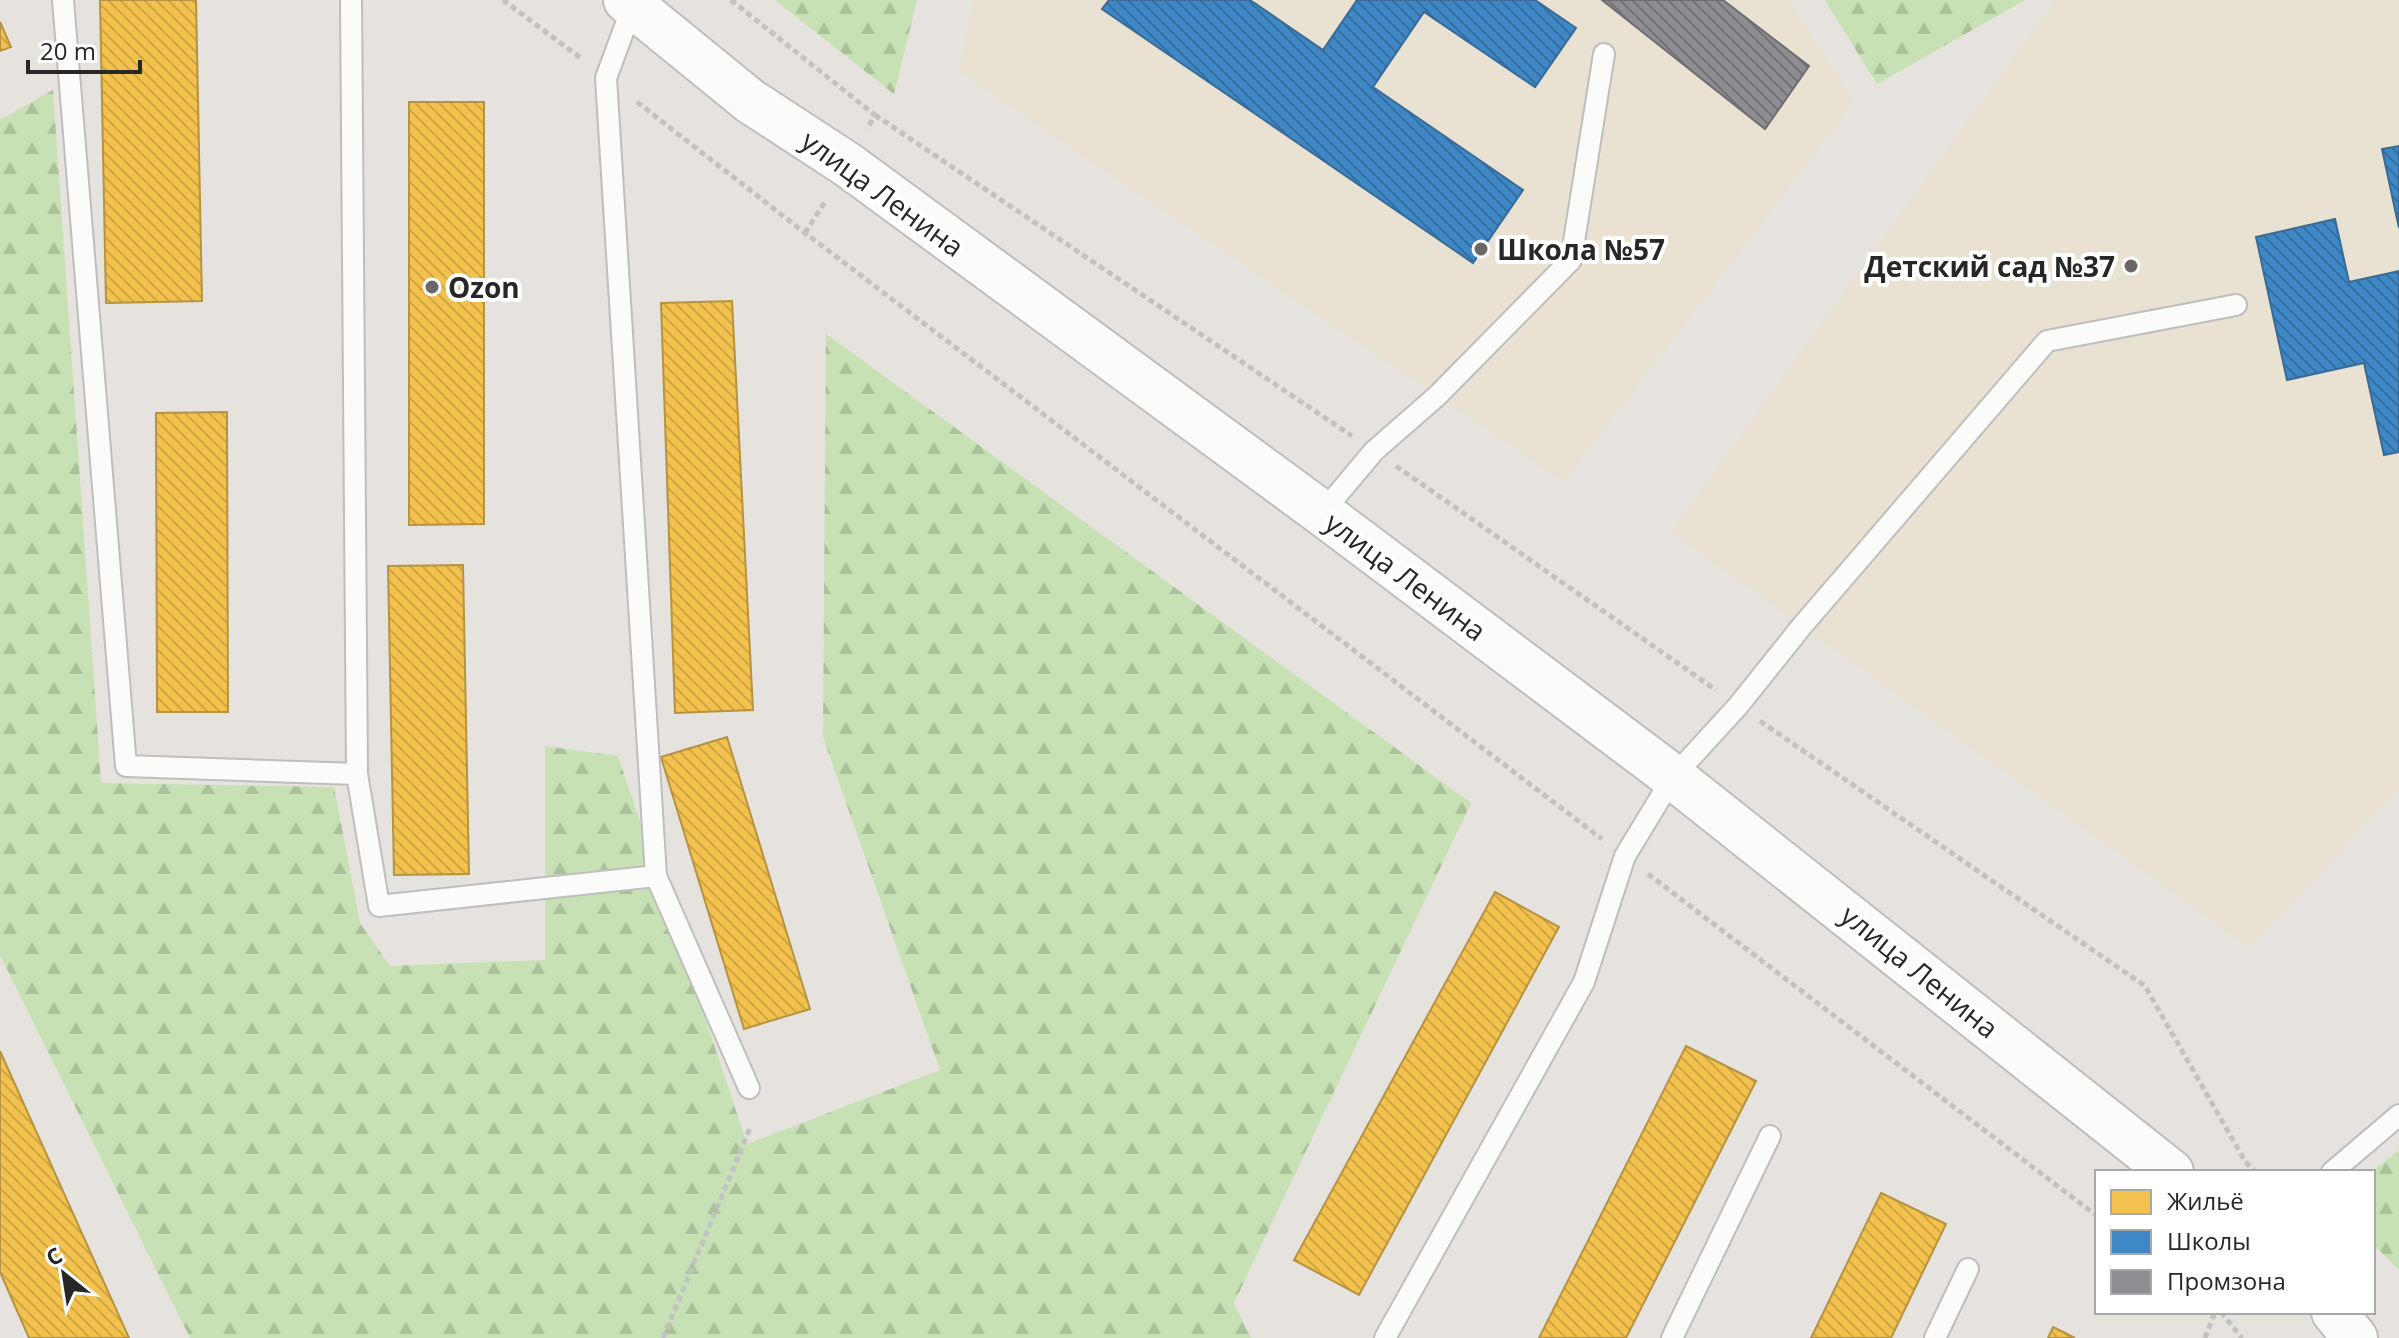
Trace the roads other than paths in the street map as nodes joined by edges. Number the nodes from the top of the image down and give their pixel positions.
1 (63, 0) edge
2 (351, 0) edge
3 (629, 2) edge
4 (1604, 54) dead end
5 (2236, 305) dead end
6 (1322, 513) junction
7 (357, 774) junction
8 (1673, 777) junction
9 (656, 876) junction
10 (749, 1088) dead end
11 (2399, 1115) edge
12 (1770, 1136) dead end
13 (2168, 1170) edge
14 (2334, 1170) edge
15 (1968, 1269) dead end
16 (2336, 1314) edge
17 (1385, 1338) edge
18 (1672, 1338) edge
19 (1935, 1338) edge
20 (2355, 1338) edge

1 - 7 lane
2 - 7 lane
3 - 6 main road, улица Ленина
3 - 9 lane
4 - 6 lane
5 - 8 lane
6 - 8 main road, улица Ленина
7 - 9 lane
8 - 13 main road, улица Ленина
8 - 17 lane
9 - 10 lane
11 - 14 lane
12 - 18 lane
15 - 19 lane
16 - 20 main road

